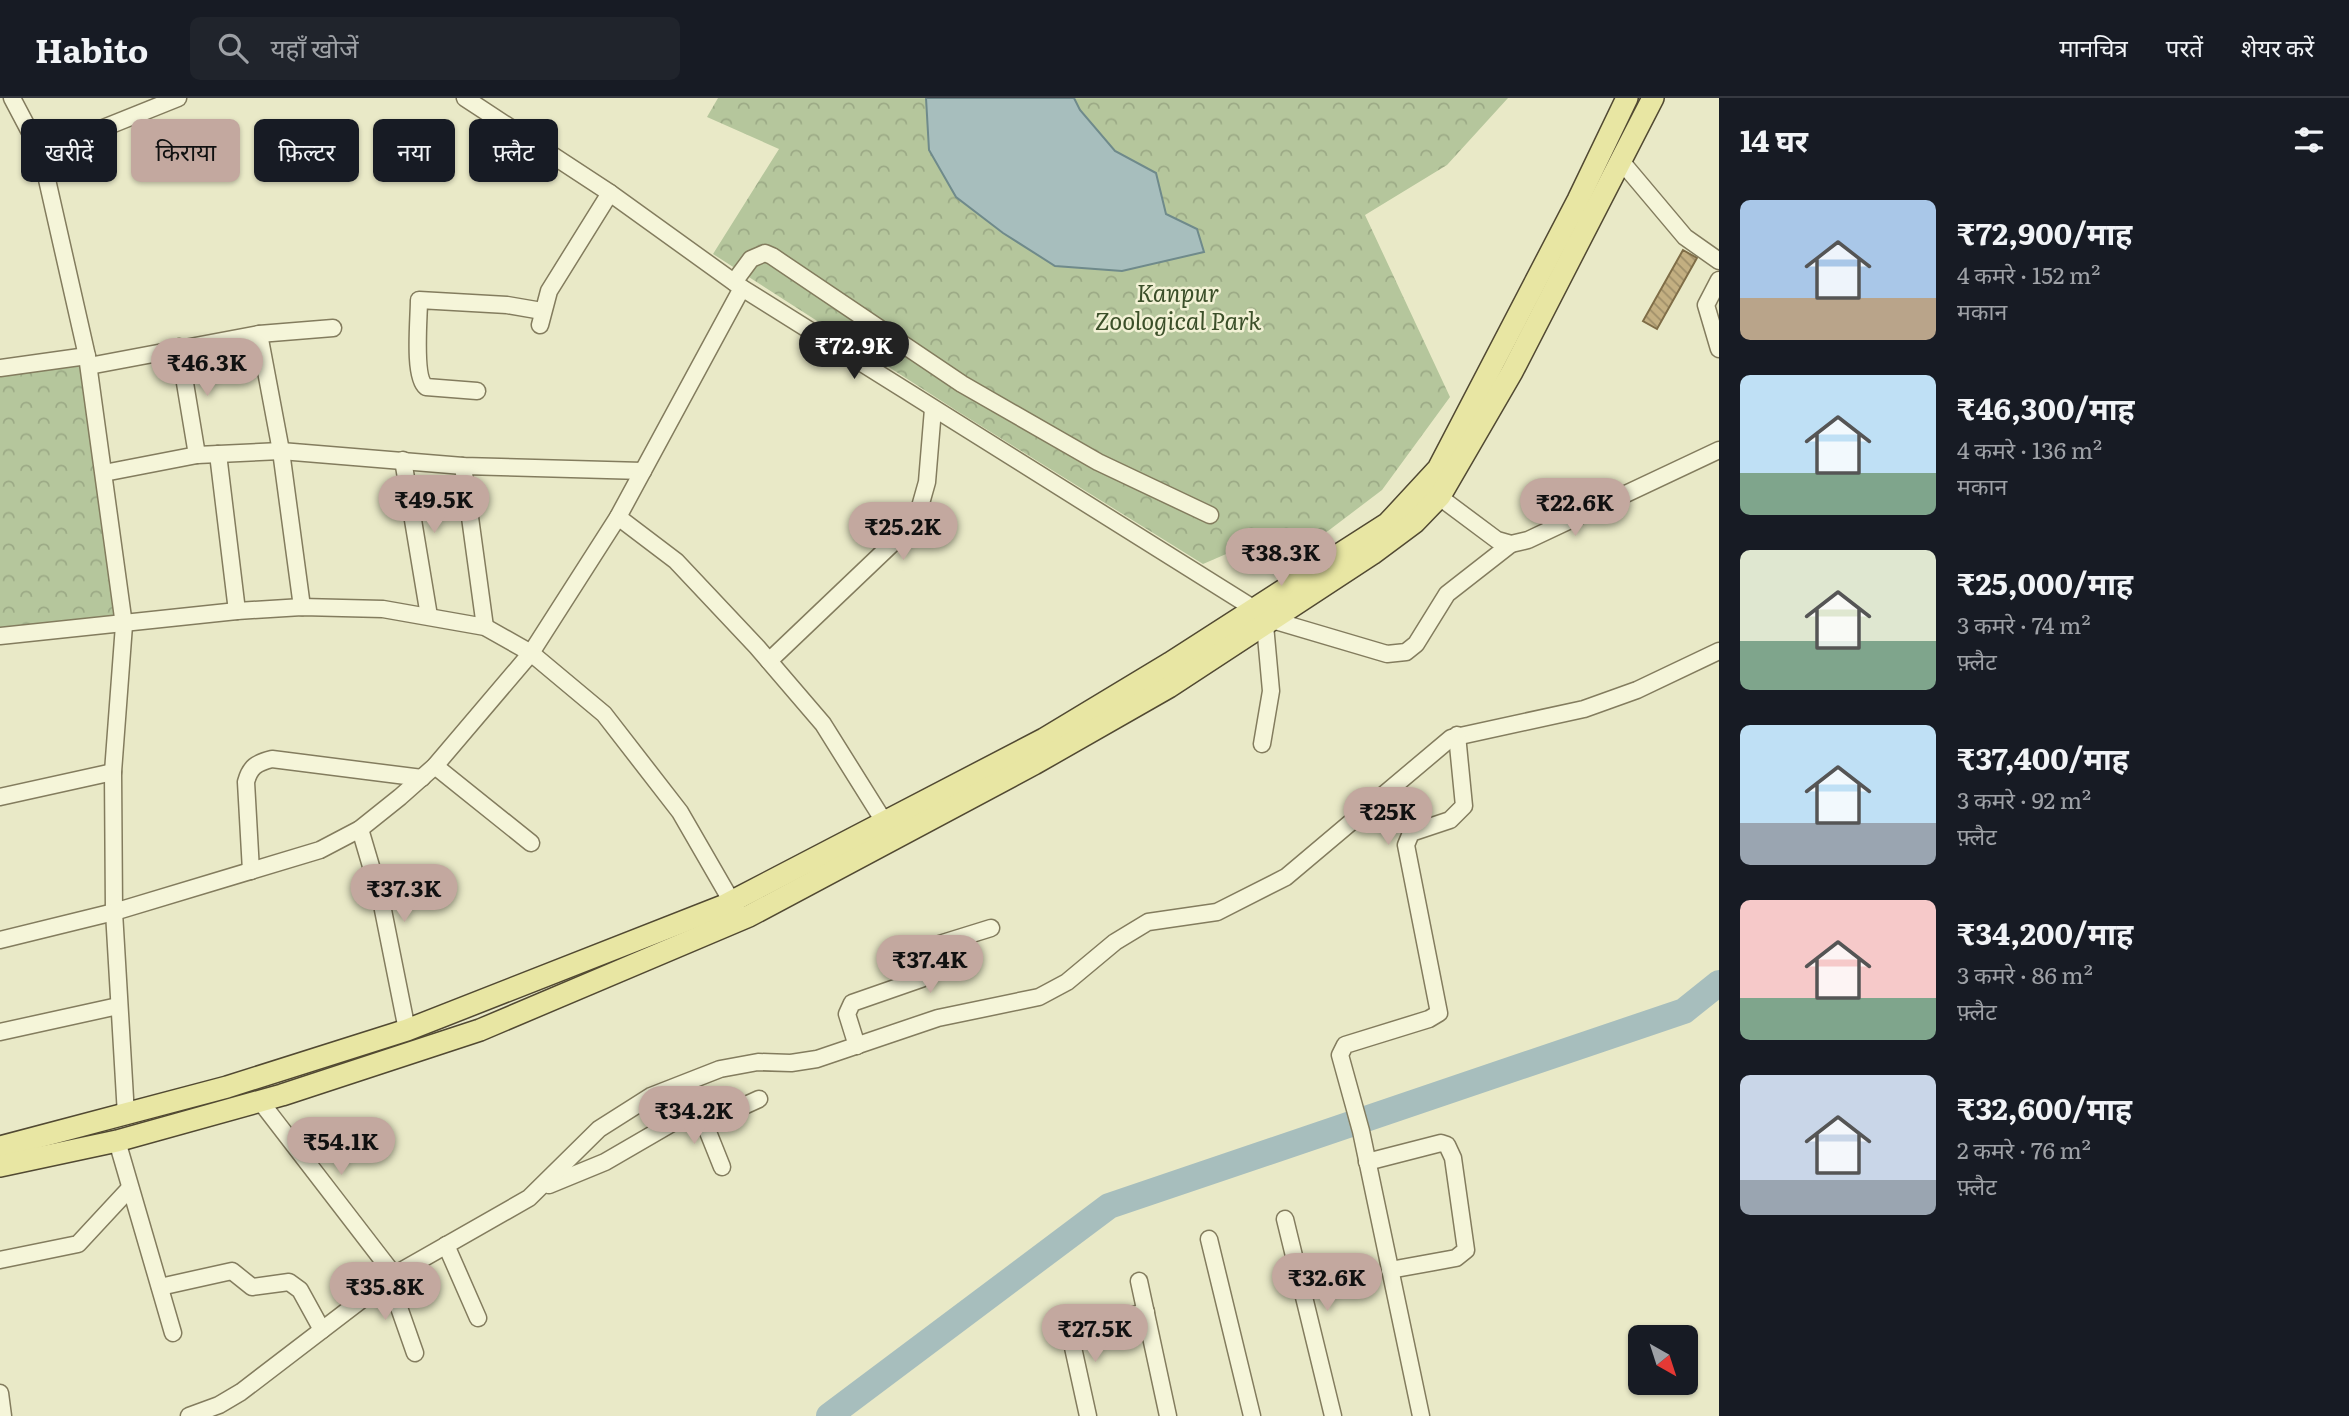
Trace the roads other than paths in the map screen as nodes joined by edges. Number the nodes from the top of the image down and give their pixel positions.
1 (12, 98) edge
2 (178, 98) edge
3 (465, 98) edge
4 (1627, 98) edge
5 (1653, 98) edge
6 (23, 119) edge
7 (117, 122) edge
8 (1621, 161) junction
9 (48, 182) edge
10 (610, 193) junction
11 (1719, 261) edge
12 (1719, 280) edge
13 (738, 285) junction
14 (333, 328) dead end
15 (259, 334) junction
16 (179, 347) junction
17 (1719, 349) edge
18 (88, 361) junction
19 (0, 368) edge
20 (477, 391) dead end
21 (933, 409) junction
22 (1719, 450) edge
23 (281, 451) junction
24 (219, 454) junction
25 (197, 455) junction
26 (403, 460) junction
27 (463, 466) junction
28 (643, 471) junction
29 (104, 473) junction
30 (1431, 491) junction
31 (1210, 515) dead end
32 (618, 517) junction
33 (1511, 544) junction
34 (302, 607) junction
35 (237, 611) junction
36 (429, 616) junction
37 (1263, 618) junction
38 (124, 625) junction
39 (485, 627) junction
40 (0, 636) edge
41 (1719, 651) edge
42 (531, 653) junction
43 (769, 661) junction
44 (1457, 735) junction
45 (1262, 744) dead end
46 (435, 766) junction
47 (113, 772) junction
48 (422, 778) junction
49 (0, 797) edge
50 (360, 828) junction
51 (889, 831) junction
52 (531, 843) dead end
53 (251, 871) junction
54 (736, 910) junction
55 (114, 912) junction
56 (990, 928) dead end
57 (0, 940) edge
58 (118, 1006) junction
59 (407, 1030) junction
60 (0, 1032) edge
61 (856, 1046) junction
62 (759, 1099) dead end
63 (260, 1101) junction
64 (700, 1112) junction
65 (126, 1115) junction
66 (117, 1141) junction
67 (0, 1147) edge
68 (1367, 1162) junction
69 (0, 1166) edge
70 (722, 1167) dead end
71 (130, 1188) junction
72 (540, 1189) junction
73 (1285, 1219) dead end
74 (1209, 1239) dead end
75 (446, 1245) junction
76 (0, 1260) edge
77 (1390, 1270) junction
78 (392, 1277) junction
79 (1139, 1281) dead end
80 (160, 1287) junction
81 (1146, 1312) junction
82 (478, 1318) dead end
83 (323, 1330) junction
84 (173, 1333) dead end
85 (415, 1353) dead end
86 (0, 1393) edge
87 (3, 1416) edge
88 (189, 1416) edge
89 (1088, 1416) edge
90 (1168, 1416) edge
91 (1252, 1416) edge
92 (1333, 1416) edge
93 (1421, 1416) edge

1 - 6 street
2 - 7 street
3 - 10 street
4 - 30 main road
5 - 8 main road
8 - 11 street
8 - 30 main road
9 - 18 street
10 - 13 street
10 - 20 street
12 - 17 street
13 - 21 street
13 - 28 street
13 - 31 street
14 - 15 street
15 - 16 street
15 - 23 street
16 - 18 street
16 - 25 street
18 - 19 street
18 - 29 street
21 - 37 street
21 - 43 street
22 - 33 street
23 - 24 street
23 - 26 street
23 - 34 street
24 - 25 street
24 - 35 street
25 - 29 street
26 - 27 street
26 - 36 street
27 - 28 street
27 - 39 street
28 - 32 street
29 - 38 street
30 - 33 street
30 - 37 main road
32 - 42 street
32 - 43 street
33 - 37 street
34 - 35 street
34 - 36 street
35 - 38 street
36 - 39 street
37 - 45 street
37 - 51 main road
38 - 40 street
38 - 47 street
39 - 42 street
41 - 44 street
42 - 46 street
42 - 54 street
43 - 51 street
44 - 61 street
44 - 68 street
46 - 48 street
46 - 52 street
47 - 49 street
47 - 55 street
48 - 50 street
48 - 53 street
50 - 53 street
50 - 59 street
51 - 54 main road
53 - 55 street
54 - 59 main road
54 - 63 main road
55 - 57 street
55 - 58 street
56 - 61 street
58 - 60 street
58 - 65 street
59 - 65 main road
61 - 72 street
62 - 64 street
63 - 66 main road
63 - 78 street
64 - 70 street
64 - 72 street
65 - 67 main road
66 - 69 main road
66 - 71 street
68 - 77 street
68 - 77 street
71 - 76 street
71 - 80 street
72 - 75 street
73 - 92 street
74 - 91 street
75 - 78 street
75 - 82 street
77 - 93 street
78 - 83 street
78 - 85 street
79 - 81 street
80 - 83 street
80 - 84 street
81 - 89 street
81 - 90 street
83 - 88 street
86 - 87 street

